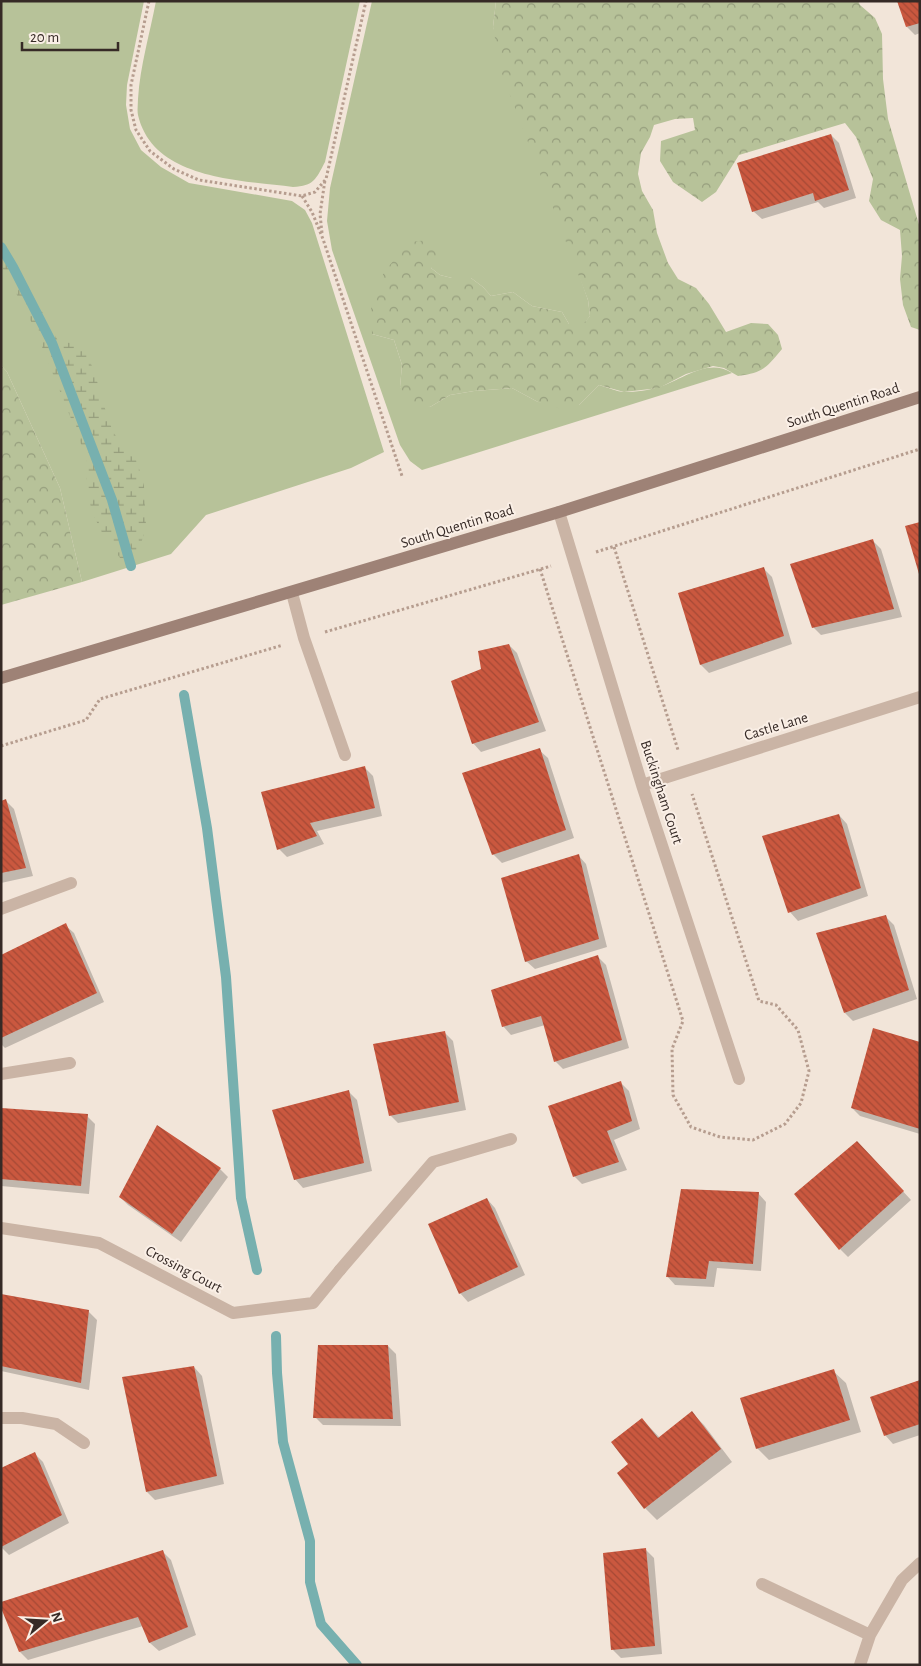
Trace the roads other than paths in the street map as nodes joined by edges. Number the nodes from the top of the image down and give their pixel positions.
1 (920, 397) edge
2 (559, 512) junction
3 (292, 593) junction
4 (1, 678) edge
5 (920, 697) edge
6 (346, 754) dead end
7 (642, 785) junction
8 (70, 883) dead end
9 (1, 908) edge
10 (70, 1063) dead end
11 (1, 1074) edge
12 (739, 1079) dead end
13 (511, 1139) dead end
14 (1, 1228) edge
15 (1, 1418) edge
16 (84, 1443) dead end
17 (920, 1563) edge
18 (762, 1584) dead end
19 (870, 1635) junction
20 (860, 1665) edge

1 - 2 main road, South Quentin Road
2 - 3 main road, South Quentin Road
2 - 7 street, Buckingham Court
3 - 4 main road, South Quentin Road
3 - 6 street
5 - 7 street, Castle Lane
7 - 12 street, Buckingham Court
8 - 9 street
10 - 11 street
13 - 14 street, Crossing Court
15 - 16 street
17 - 19 street
18 - 19 street
19 - 20 street

